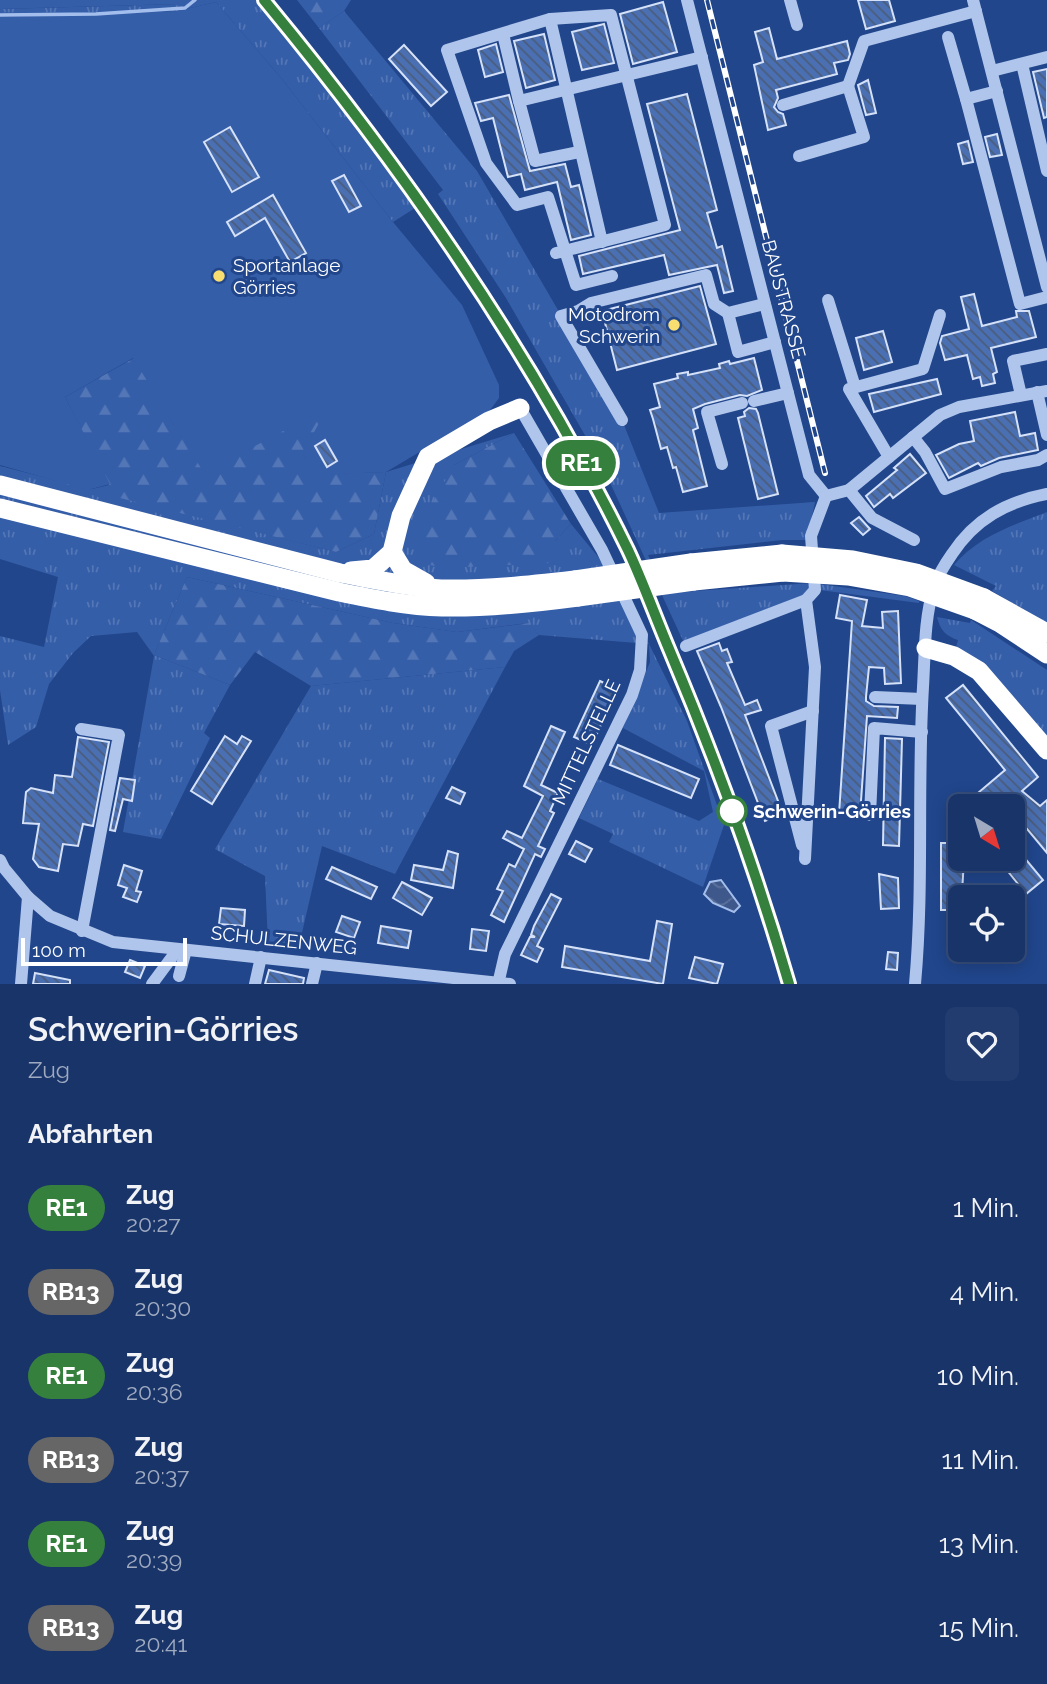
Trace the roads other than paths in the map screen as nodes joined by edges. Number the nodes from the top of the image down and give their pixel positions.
1 (687, 0) edge
2 (790, 0) edge
3 (975, 3) edge
4 (550, 19) junction
5 (797, 25) dead end
6 (503, 34) junction
7 (948, 37) dead end
8 (702, 57) junction
9 (1047, 57) edge
10 (1021, 64) junction
11 (992, 71) junction
12 (626, 76) junction
13 (848, 86) junction
14 (565, 91) junction
15 (997, 91) junction
16 (966, 99) junction
17 (519, 101) junction
18 (783, 105) dead end
19 (579, 152) junction
20 (799, 156) dead end
21 (1047, 171) edge
22 (602, 242) junction
23 (561, 252) junction
24 (1044, 264) edge
25 (612, 276) dead end
26 (1047, 287) edge
27 (1047, 298) edge
28 (828, 300) dead end
29 (764, 304) junction
30 (728, 313) junction
31 (940, 315) dead end
32 (775, 342) junction
33 (1047, 354) edge
34 (855, 387) junction
35 (1042, 391) edge
36 (788, 393) junction
37 (1021, 395) junction
38 (520, 408) joint
39 (622, 420) dead end
40 (1047, 435) edge
41 (913, 437) junction
42 (1047, 455) edge
43 (889, 457) junction
44 (722, 464) dead end
45 (0, 485) edge
46 (849, 490) junction
47 (1047, 494) edge
48 (826, 496) junction
49 (0, 508) edge
50 (914, 540) dead end
51 (392, 552) junction
52 (340, 573) junction
53 (439, 589) junction
54 (577, 589) junction
55 (806, 600) junction
56 (1042, 644) edge
57 (686, 646) dead end
58 (926, 648) junction
59 (1047, 661) edge
60 (875, 696) dead end
61 (922, 699) junction
62 (813, 711) junction
63 (81, 729) dead end
64 (922, 732) junction
65 (1047, 750) edge
66 (870, 815) dead end
67 (0, 860) edge
68 (28, 897) junction
69 (82, 931) junction
70 (182, 950) junction
71 (261, 957) junction
72 (317, 963) junction
73 (179, 976) dead end
74 (445, 980) edge
75 (502, 983) edge
76 (21, 984) edge
77 (152, 984) edge
78 (255, 984) edge
79 (312, 984) edge
80 (915, 984) edge

1 - 8 street, BAUSTRASSE
2 - 5 street
3 - 11 street
3 - 13 street
4 - 6 street
4 - 12 street
4 - 14 street
6 - 17 street
6 - 23 street
7 - 16 street
8 - 12 street
8 - 29 street, BAUSTRASSE
9 - 10 street
10 - 11 street
10 - 21 street
11 - 15 street
12 - 14 street
12 - 22 street
13 - 18 street
13 - 20 street
14 - 17 street
14 - 19 street
15 - 16 street
15 - 24 street
16 - 27 street
17 - 19 street
19 - 22 street
22 - 23 street
23 - 25 street
24 - 26 street
28 - 34 street
29 - 30 street
29 - 32 street, BAUSTRASSE
30 - 32 street
30 - 39 street
31 - 34 street
32 - 36 street, BAUSTRASSE
33 - 37 street
34 - 43 street
35 - 37 street
35 - 40 street
36 - 44 street
36 - 48 street, BAUSTRASSE
37 - 41 street
38 - 51 highway
38 - 75 street, MITTELSTELLE
41 - 42 street
41 - 43 street
43 - 46 street
45 - 52 highway
46 - 48 street
46 - 50 street
47 - 58 street
48 - 55 street
49 - 54 highway
51 - 52 highway
51 - 53 highway
52 - 53 highway
53 - 54 highway
54 - 56 highway, bridge
55 - 57 street
55 - 62 street
56 - 59 highway
58 - 61 street
58 - 65 highway
60 - 61 street
61 - 64 street
62 - 62 street
63 - 69 street
64 - 66 street
64 - 80 street
67 - 68 street, SCHULZENWEG
68 - 69 street, SCHULZENWEG
68 - 76 street
69 - 70 street, SCHULZENWEG
70 - 71 street, SCHULZENWEG
70 - 73 street
70 - 77 street
71 - 72 street, SCHULZENWEG
71 - 78 street
72 - 74 street, SCHULZENWEG
72 - 79 street
74 - 75 street, SCHULZENWEG

